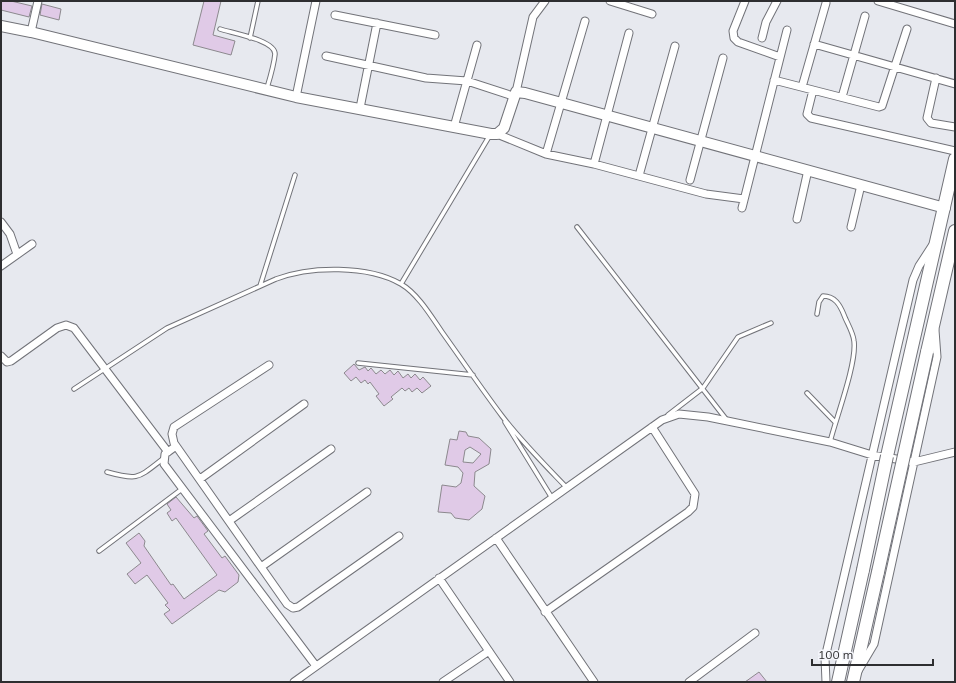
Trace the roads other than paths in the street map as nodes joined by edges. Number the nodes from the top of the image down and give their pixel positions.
1 (38, 1) edge
2 (258, 1) edge
3 (316, 1) edge
4 (545, 1) edge
5 (610, 1) edge
6 (745, 1) edge
7 (777, 1) edge
8 (878, 1) edge
9 (826, 3) dead end
10 (652, 14) dead end
11 (335, 15) dead end
12 (865, 16) dead end
13 (584, 21) dead end
14 (377, 23) junction
15 (955, 24) edge
16 (1, 26) edge
17 (220, 29) dead end
18 (907, 29) dead end
19 (787, 30) dead end
20 (31, 32) junction
21 (630, 33) dead end
22 (435, 35) dead end
23 (250, 38) junction
24 (762, 38) dead end
25 (477, 44) dead end
26 (814, 44) junction
27 (675, 46) dead end
28 (854, 55) junction
29 (326, 56) dead end
30 (780, 57) junction
31 (723, 58) dead end
32 (369, 65) junction
33 (896, 67) junction
34 (936, 78) junction
35 (774, 80) junction
36 (467, 81) junction
37 (955, 84) edge
38 (802, 87) junction
39 (267, 90) junction
40 (813, 90) junction
41 (514, 94) junction
42 (296, 97) junction
43 (842, 97) junction
44 (561, 103) junction
45 (360, 108) junction
46 (607, 116) junction
47 (454, 127) junction
48 (955, 127) edge
49 (652, 128) junction
50 (494, 134) junction
51 (700, 141) junction
52 (955, 151) edge
53 (546, 154) junction
54 (755, 156) junction
55 (955, 159) edge
56 (594, 164) junction
57 (808, 170) junction
58 (640, 172) dead end
59 (295, 175) dead end
60 (690, 180) dead end
61 (861, 185) junction
62 (744, 199) junction
63 (742, 208) dead end
64 (945, 208) junction
65 (797, 219) dead end
66 (1, 222) edge
67 (577, 227) dead end
68 (851, 227) dead end
69 (955, 231) edge
70 (939, 236) junction
71 (32, 244) dead end
72 (17, 254) junction
73 (1, 266) edge
74 (401, 284) junction
75 (260, 286) junction
76 (817, 314) dead end
77 (772, 323) dead end
78 (934, 324) junction
79 (1, 356) edge
80 (358, 362) dead end
81 (4, 364) edge
82 (269, 365) dead end
83 (104, 369) junction
84 (473, 375) junction
85 (702, 388) junction
86 (74, 389) dead end
87 (807, 393) dead end
88 (304, 404) dead end
89 (503, 417) junction
90 (662, 420) junction
91 (728, 421) junction
92 (835, 422) junction
93 (652, 427) junction
94 (830, 442) junction
95 (176, 446) junction
96 (331, 449) dead end
97 (168, 452) junction
98 (955, 452) edge
99 (872, 455) junction
100 (164, 458) junction
101 (914, 462) junction
102 (107, 472) dead end
103 (200, 480) junction
104 (567, 488) junction
105 (182, 489) junction
106 (367, 492) dead end
107 (552, 499) junction
108 (229, 521) junction
109 (399, 536) dead end
110 (496, 538) junction
111 (99, 551) dead end
112 (261, 567) junction
113 (439, 578) junction
114 (545, 612) junction
115 (755, 633) dead end
116 (489, 651) junction
117 (316, 666) junction
118 (854, 680) edge
119 (294, 682) edge
120 (443, 682) edge
121 (510, 682) edge
122 (594, 682) edge
123 (689, 682) edge
124 (826, 682) edge
125 (838, 682) edge

1 - 20 street
2 - 23 lane
3 - 42 street
4 - 41 street
5 - 10 street
6 - 30 street
7 - 24 street
8 - 15 street
9 - 26 street
11 - 14 street
12 - 28 street
13 - 44 street
14 - 22 street
14 - 32 street
16 - 20 main road
17 - 23 lane
18 - 33 street
19 - 30 street
20 - 39 main road
21 - 46 street
23 - 39 lane
25 - 36 street
26 - 28 street
26 - 38 street
27 - 49 street
28 - 33 street
28 - 43 street
29 - 32 street
30 - 35 street
31 - 51 street
32 - 36 street
32 - 45 street
33 - 34 street
33 - 43 street
34 - 37 street
34 - 48 street
35 - 38 street
35 - 54 street
36 - 41 street
36 - 47 street
38 - 40 street
39 - 42 main road
40 - 43 street
40 - 52 street
41 - 44 main road
41 - 50 main road
42 - 45 main road
44 - 46 main road
44 - 53 street
45 - 47 main road
46 - 49 main road
46 - 56 street
47 - 50 main road
49 - 51 main road
49 - 58 street
50 - 53 street
50 - 74 lane
51 - 54 main road
51 - 60 street
53 - 56 street
54 - 57 main road
54 - 62 street
55 - 64 main road
56 - 62 street
57 - 61 main road
57 - 65 street
59 - 75 lane
61 - 64 main road
61 - 68 street
62 - 63 street
64 - 70 main road
66 - 72 street
67 - 85 lane
69 - 78 main road
70 - 99 street
70 - 125 main road, bridge
71 - 72 street
72 - 73 street
74 - 75 lane
74 - 84 lane
75 - 83 lane
76 - 92 lane
77 - 85 lane
78 - 101 street
78 - 118 main road, bridge
79 - 81 street
80 - 84 lane
81 - 83 street
82 - 95 street
83 - 86 lane
83 - 97 street
84 - 89 lane
85 - 90 lane
85 - 91 lane
87 - 92 lane
88 - 103 street
89 - 104 lane
89 - 107 lane
90 - 91 street
90 - 93 street
91 - 94 street
92 - 94 lane
93 - 104 street
93 - 114 street
94 - 99 street
95 - 97 street
95 - 103 street
96 - 108 street
97 - 100 street
98 - 101 street
99 - 101 street
99 - 124 street
100 - 102 lane
100 - 105 street
101 - 118 street
103 - 108 street
104 - 107 street
105 - 111 lane
105 - 117 street
106 - 112 street
107 - 110 street
108 - 112 street
109 - 112 street
110 - 113 street
110 - 114 street
113 - 116 street
113 - 117 street
114 - 122 street
115 - 123 street
116 - 120 street
116 - 121 street
117 - 119 street

